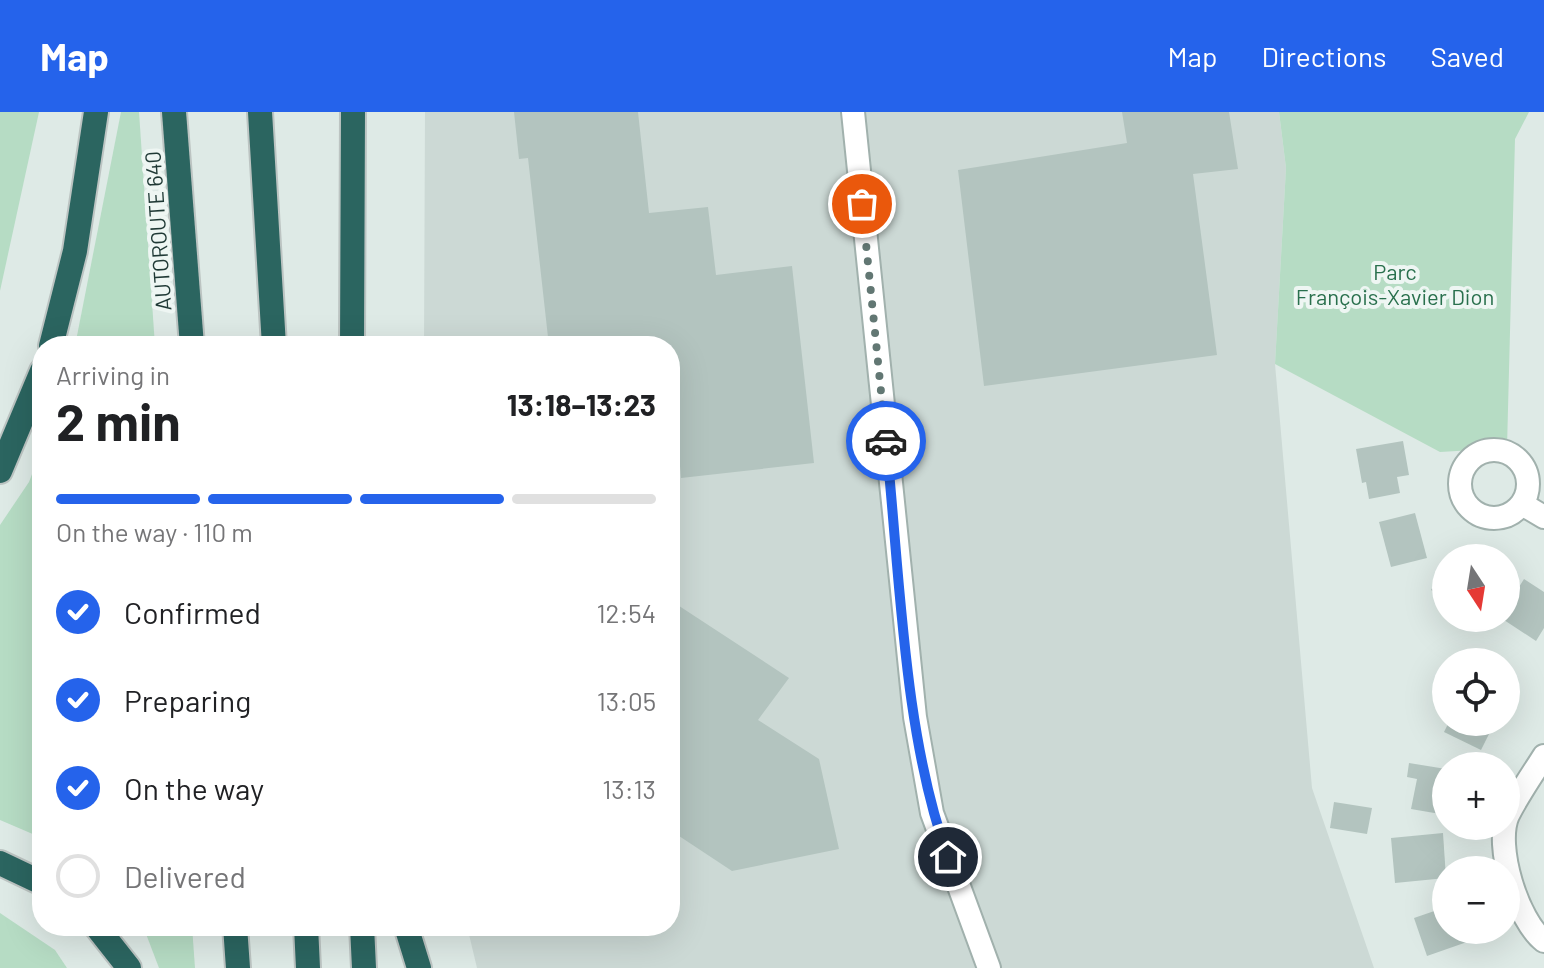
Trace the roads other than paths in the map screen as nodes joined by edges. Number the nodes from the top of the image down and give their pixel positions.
1 (96, 112) edge
2 (174, 112) edge
3 (260, 112) edge
4 (353, 112) edge
5 (853, 112) edge
6 (54, 336) edge
7 (191, 336) edge
8 (273, 336) edge
9 (352, 336) edge
10 (32, 395) edge
11 (0, 471) edge
12 (1522, 504) dead end
13 (1544, 517) edge
14 (1544, 756) edge
15 (0, 863) edge
16 (32, 878) edge
17 (104, 936) edge
18 (236, 936) edge
19 (306, 936) edge
20 (362, 936) edge
21 (409, 936) edge
22 (1544, 941) edge
23 (129, 968) edge
24 (238, 968) edge
25 (308, 968) edge
26 (364, 968) edge
27 (419, 968) edge
28 (989, 968) edge

1 - 6 highway
2 - 7 highway, AUTOROUTE 640
3 - 8 highway
4 - 9 highway
5 - 28 street
10 - 11 highway
12 - 13 street
14 - 22 street
15 - 16 highway
17 - 23 highway
18 - 24 highway
19 - 25 highway
20 - 26 highway
21 - 27 highway

